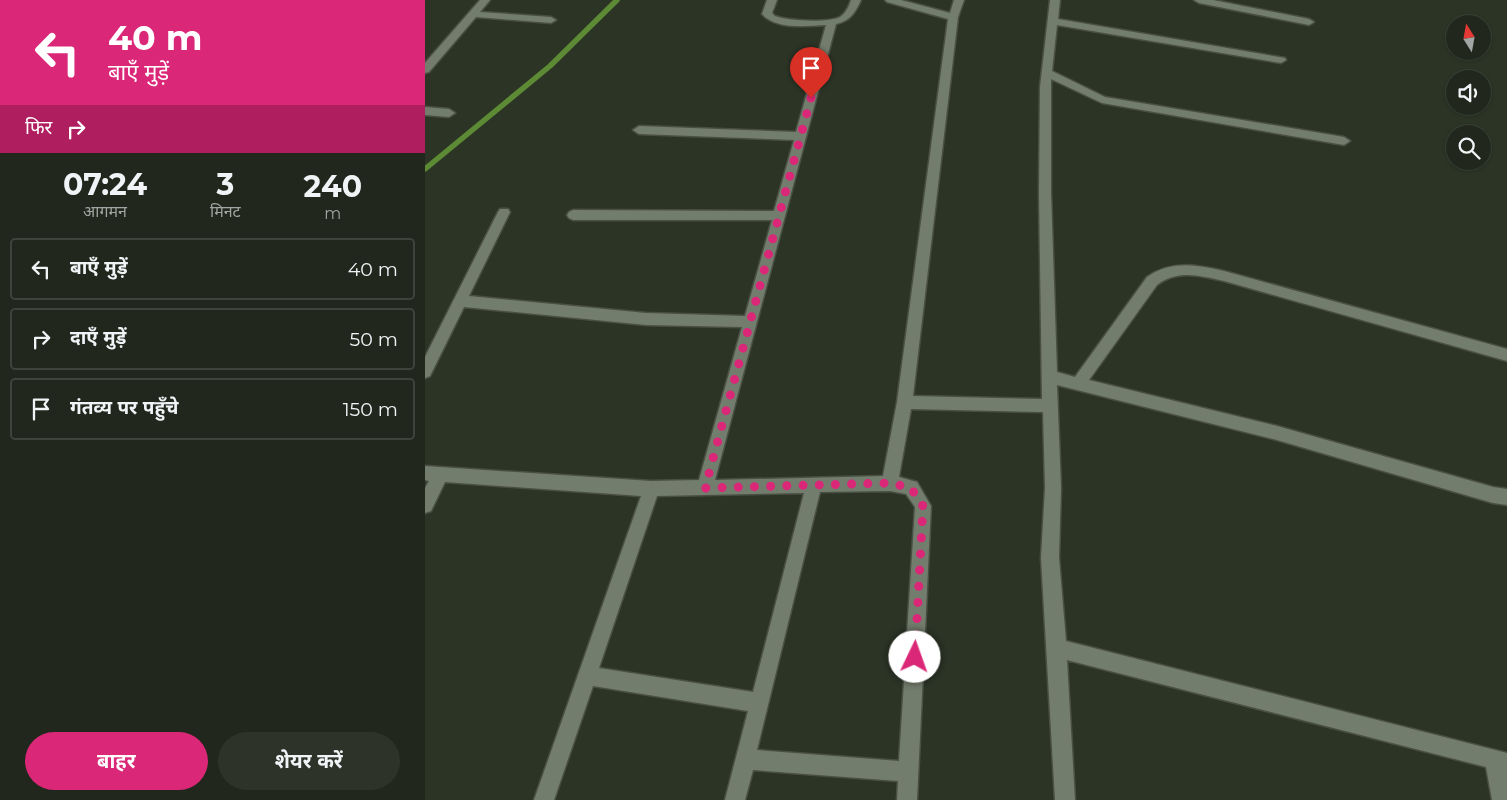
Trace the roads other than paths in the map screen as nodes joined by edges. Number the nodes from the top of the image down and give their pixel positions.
1 (485, 0) edge
2 (772, 0) edge
3 (856, 0) edge
4 (890, 0) edge
5 (959, 0) edge
6 (1055, 0) edge
7 (1199, 0) edge
8 (473, 14) junction
9 (953, 17) junction
10 (551, 20) dead end
11 (1053, 21) junction
12 (833, 22) junction
13 (1309, 22) dead end
14 (1281, 60) dead end
15 (425, 70) edge
16 (1047, 73) junction
17 (425, 111) edge
18 (449, 113) dead end
19 (639, 130) dead end
20 (800, 136) junction
21 (1344, 141) dead end
22 (504, 212) dead end
23 (573, 215) dead end
24 (779, 216) junction
25 (460, 301) junction
26 (750, 322) junction
27 (1507, 355) edge
28 (425, 372) edge
29 (1049, 377) junction
30 (1078, 384) junction
31 (905, 402) junction
32 (1050, 406) junction
33 (433, 473) edge
34 (890, 483) junction
35 (814, 485) junction
36 (705, 488) junction
37 (651, 489) junction
38 (1507, 497) edge
39 (425, 505) edge
40 (1057, 648) junction
41 (587, 676) junction
42 (759, 703) junction
43 (745, 759) junction
44 (1501, 761) edge
45 (907, 772) junction
46 (544, 800) edge
47 (735, 800) edge
48 (907, 800) edge
49 (1065, 800) edge
50 (1502, 800) edge

1 - 8 street
2 - 12 street
3 - 12 street
4 - 9 street
5 - 9 street
6 - 11 street
7 - 13 street
8 - 10 street
8 - 15 street
9 - 31 street
11 - 14 street
11 - 16 street
12 - 20 street
16 - 21 street
16 - 29 street
17 - 18 street
19 - 20 street
20 - 24 street
22 - 25 street
23 - 24 street
24 - 26 street
25 - 26 street
25 - 28 street
26 - 36 street
27 - 30 street
29 - 30 street
29 - 32 street
30 - 38 street
31 - 32 street
31 - 34 street
32 - 40 street
33 - 37 street
33 - 39 street
34 - 35 street
34 - 45 street
35 - 36 street
35 - 42 street
36 - 37 street
37 - 41 street
40 - 44 street
40 - 49 street
41 - 42 street
41 - 46 street
42 - 43 street
43 - 45 street
43 - 47 street
44 - 50 street
45 - 48 street

